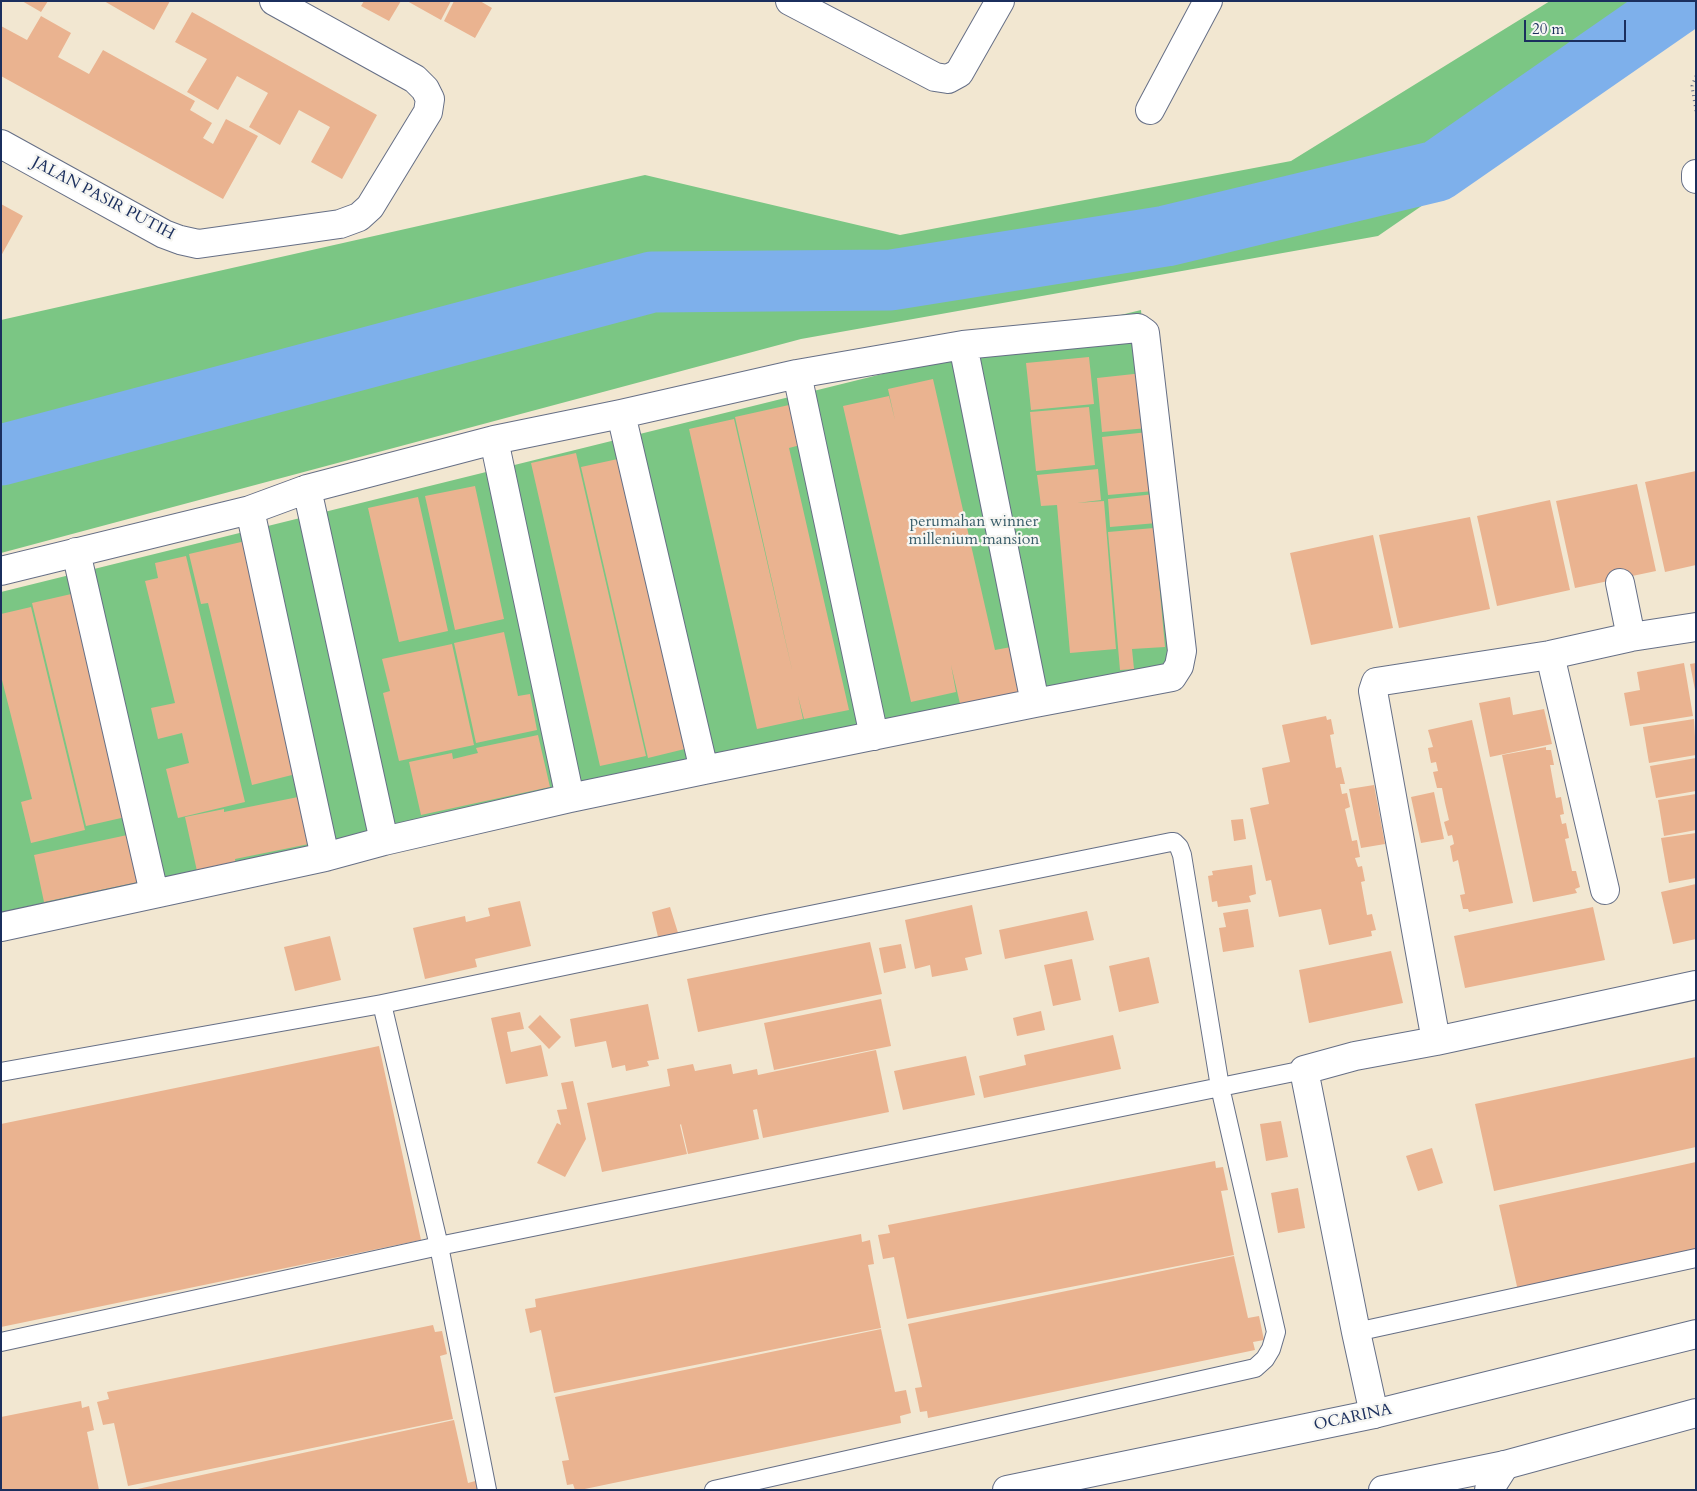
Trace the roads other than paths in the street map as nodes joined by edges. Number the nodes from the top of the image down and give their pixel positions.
1 (274, 1) edge
2 (790, 1) edge
3 (1000, 1) edge
4 (1208, 1) edge
5 (1150, 110) dead end
6 (1, 144) edge
7 (1696, 174) edge
8 (1696, 179) edge
9 (963, 345) junction
10 (797, 374) junction
11 (621, 414) junction
12 (494, 440) junction
13 (307, 489) junction
14 (250, 510) junction
15 (76, 552) junction
16 (1, 571) edge
17 (1620, 583) dead end
18 (1696, 627) edge
19 (1631, 637) junction
20 (1550, 655) junction
21 (1034, 703) junction
22 (874, 736) junction
23 (704, 770) junction
24 (570, 798) junction
25 (384, 841) junction
26 (325, 857) junction
27 (1605, 890) dead end
28 (154, 893) junction
29 (1, 927) edge
30 (1696, 985) edge
31 (382, 1004) junction
32 (1436, 1041) junction
33 (1304, 1070) junction
34 (1, 1072) edge
35 (1220, 1087) junction
36 (439, 1246) junction
37 (1696, 1258) edge
38 (1356, 1332) junction
39 (1696, 1334) edge
40 (1, 1342) edge
41 (1696, 1413) edge
42 (1374, 1414) junction
43 (1505, 1465) junction
44 (488, 1490) edge
45 (714, 1490) edge
46 (1007, 1490) edge
47 (1383, 1490) edge
48 (1489, 1490) edge

1 - 6 street, JALAN PASIR PUTIH
2 - 3 street
4 - 5 street
7 - 8 street
9 - 10 street
9 - 21 street
9 - 21 street
10 - 11 street
10 - 22 street
11 - 12 street
11 - 23 street
12 - 13 street
12 - 24 street
13 - 14 street
13 - 25 street
14 - 15 street
14 - 26 street
15 - 16 street
15 - 28 street
17 - 19 street
18 - 19 street
19 - 20 street
20 - 27 street
20 - 32 street
21 - 22 street
22 - 23 street
23 - 24 street
24 - 25 street
25 - 26 street
26 - 28 street
28 - 29 street
30 - 32 street
31 - 34 lane
31 - 35 lane
31 - 36 lane
32 - 33 street
33 - 35 lane
33 - 38 street
35 - 36 lane
35 - 45 lane
36 - 40 lane
36 - 44 lane
37 - 38 lane
38 - 42 street
39 - 42 street, OCARINA
41 - 43 street
42 - 46 street, OCARINA
43 - 47 street
43 - 48 street

